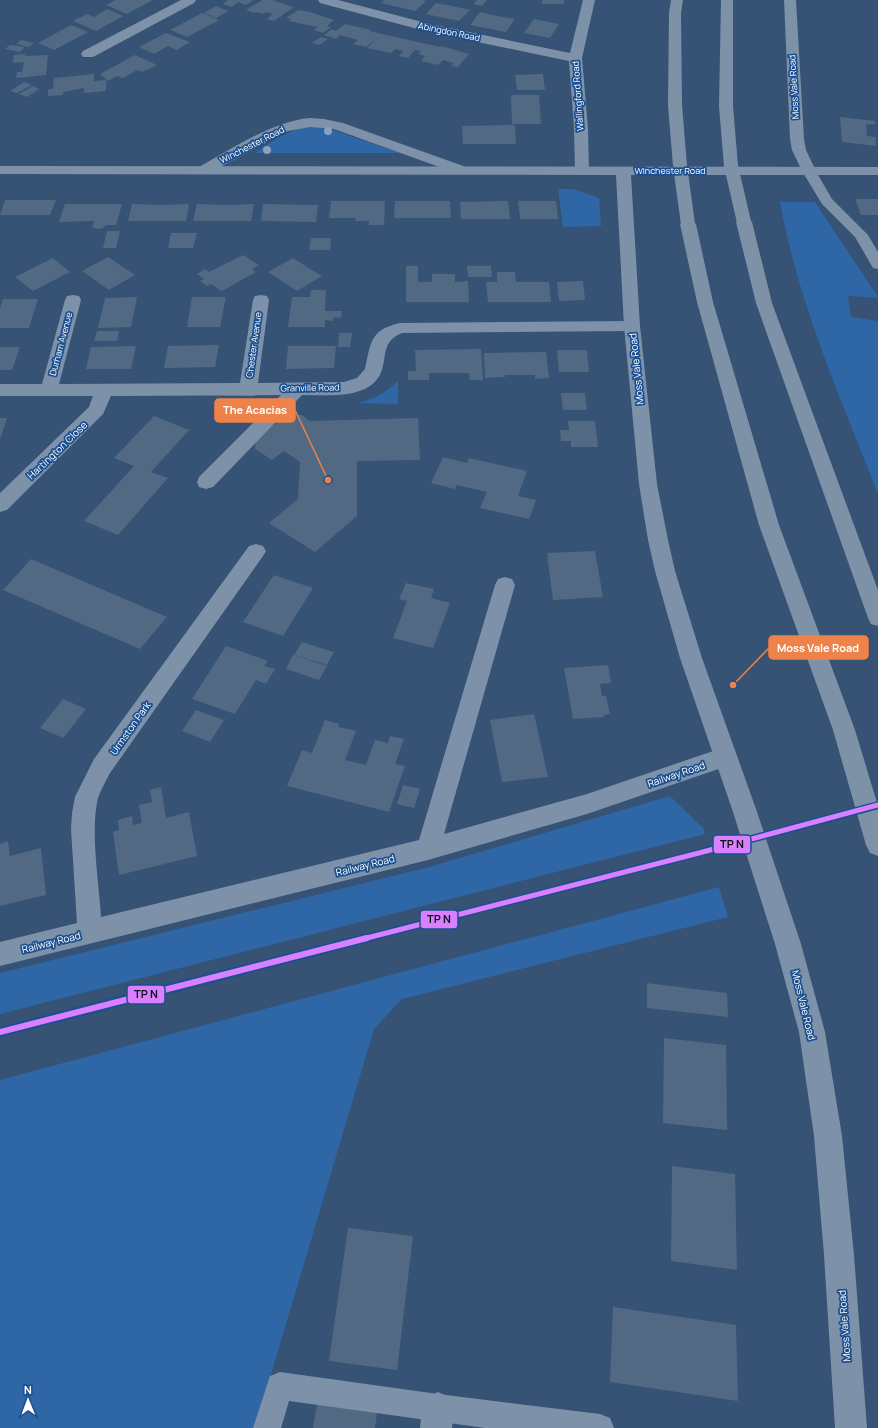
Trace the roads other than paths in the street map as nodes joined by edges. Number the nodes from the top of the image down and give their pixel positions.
1 (190, 0) edge
2 (324, 0) edge
3 (590, 0) edge
4 (677, 0) edge
5 (727, 0) edge
6 (790, 0) edge
7 (88, 54) dead end
8 (575, 58) junction
9 (0, 170) edge
10 (204, 170) junction
11 (461, 170) junction
12 (582, 171) junction
13 (623, 171) junction
14 (809, 171) junction
15 (878, 171) edge
16 (878, 265) edge
17 (73, 300) dead end
18 (261, 300) dead end
19 (632, 326) junction
20 (49, 389) junction
21 (104, 389) junction
22 (248, 389) junction
23 (298, 389) junction
24 (0, 390) edge
25 (206, 482) dead end
26 (0, 505) edge
27 (256, 551) dead end
28 (505, 585) dead end
29 (878, 618) edge
30 (725, 757) junction
31 (878, 845) edge
32 (428, 849) junction
33 (90, 932) junction
34 (0, 954) edge
35 (437, 1418) edge
36 (267, 1428) edge
37 (598, 1428) edge
38 (851, 1428) edge

1 - 7 street
2 - 8 street, Abingdon Road
3 - 8 street, Wallingford Road
4 - 31 highway, bridge
5 - 29 highway, bridge
6 - 14 street, Moss Vale Road
8 - 12 street, Wallingford Road
9 - 10 street, Winchester Road
10 - 11 street, Winchester Road
10 - 11 street, Winchester Road
11 - 12 street, Winchester Road
12 - 13 street, Winchester Road
13 - 14 street, Winchester Road
13 - 19 street, Moss Vale Road
14 - 15 street, Winchester Road
14 - 16 lane
17 - 20 street, Durham Avenue
18 - 22 street, Chester Avenue
19 - 23 street, Granville Road
19 - 30 street, Moss Vale Road
20 - 21 street, Granville Road
20 - 24 street, Granville Road
21 - 22 street, Granville Road
21 - 26 street, Hartington Close
22 - 23 street, Granville Road
23 - 25 street
27 - 33 street, Urmston Park
28 - 32 street
30 - 32 street, Railway Road
30 - 38 street, Moss Vale Road
32 - 33 street, Railway Road
33 - 34 street, Railway Road
35 - 36 lane
35 - 37 lane

